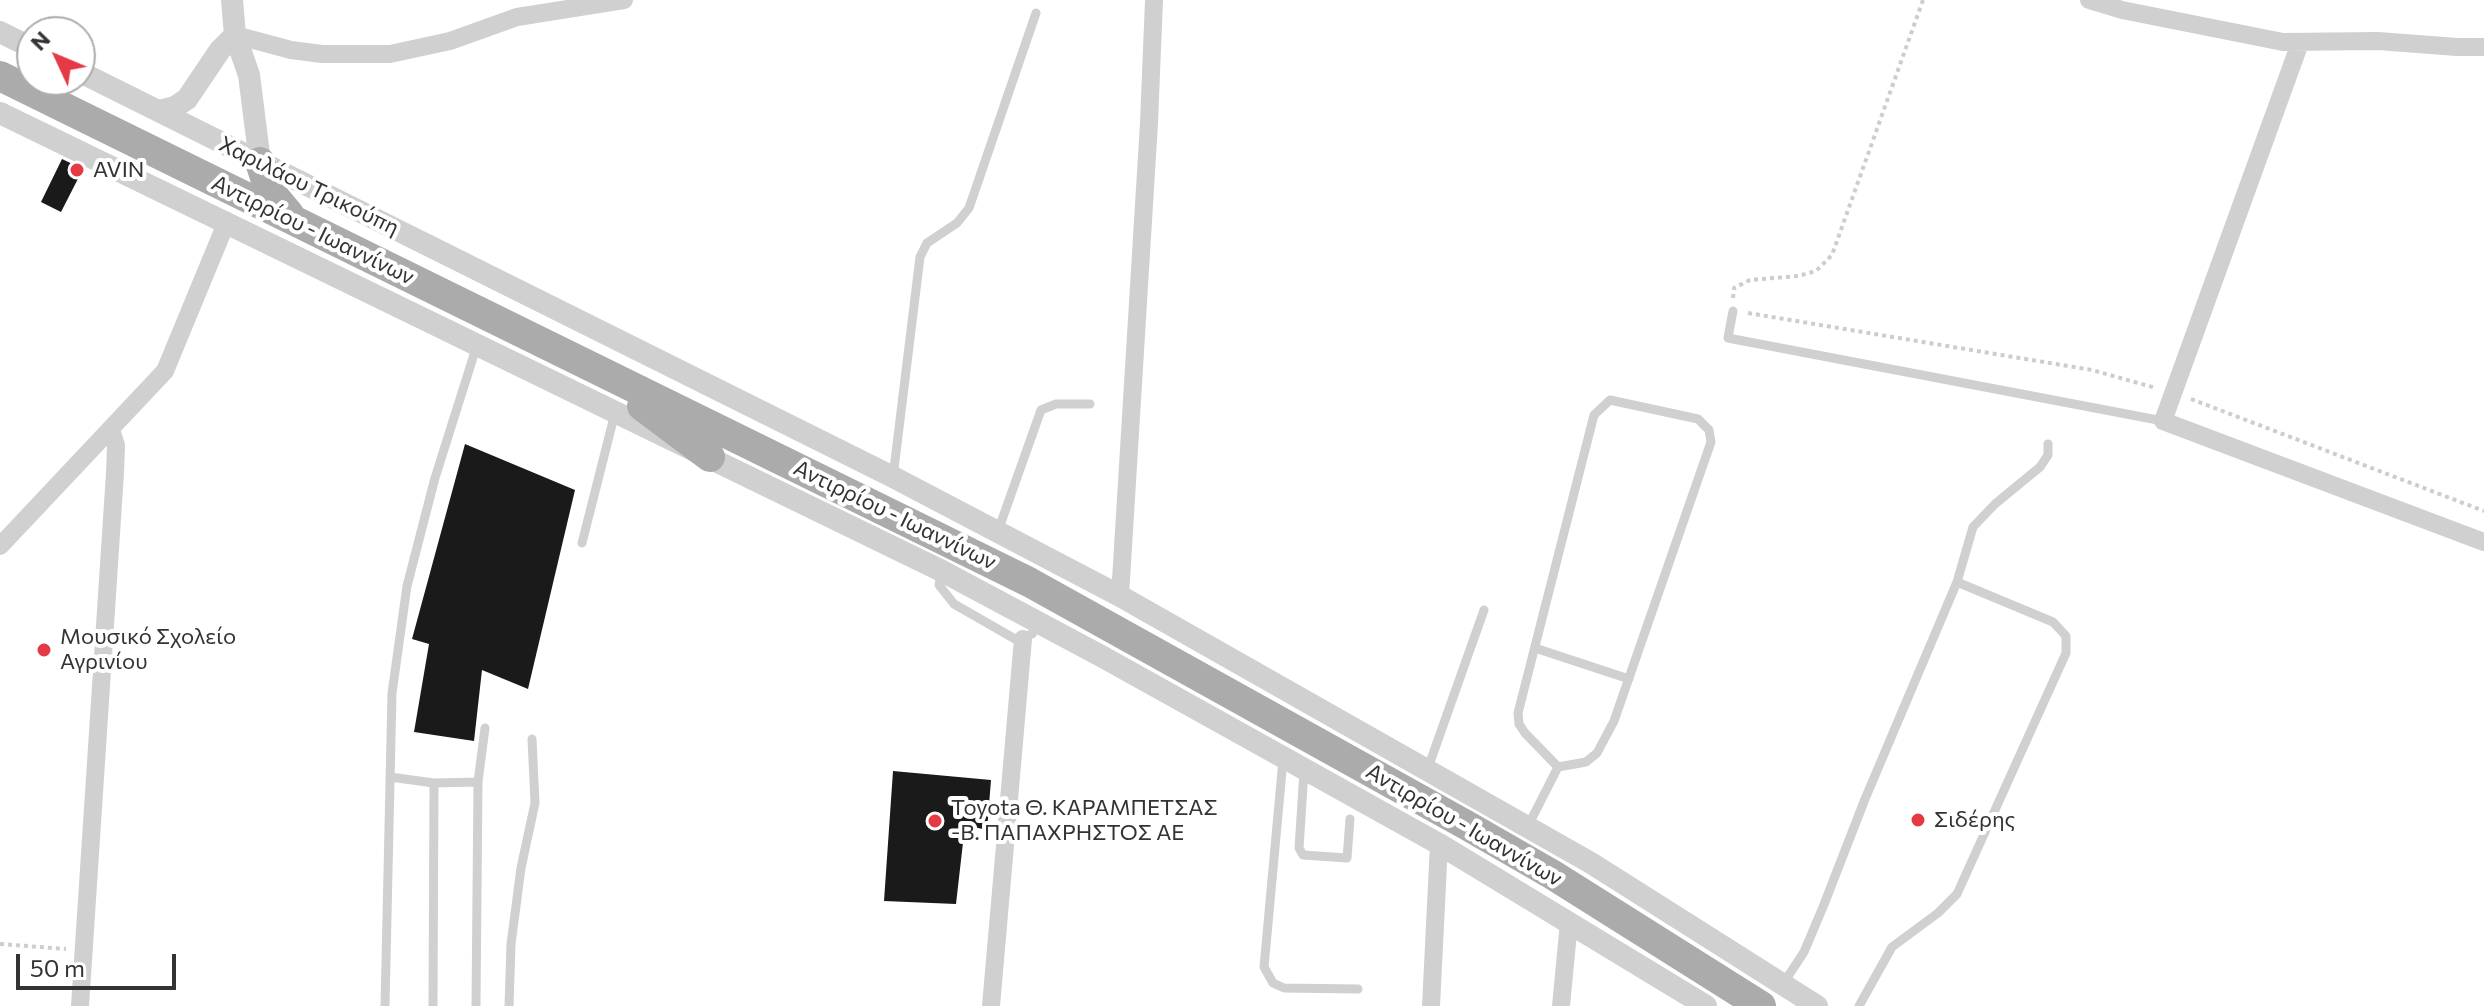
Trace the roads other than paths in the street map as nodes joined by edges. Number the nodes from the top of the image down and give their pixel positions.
1 (232, 0) edge
2 (624, 0) edge
3 (1154, 0) edge
4 (2089, 0) edge
5 (1036, 13) dead end
6 (235, 35) junction
7 (2300, 43) junction
8 (2484, 47) edge
9 (0, 76) edge
10 (96, 80) edge
11 (160, 111) junction
12 (0, 113) edge
13 (260, 162) junction
14 (227, 221) junction
15 (299, 224) junction
16 (1733, 311) road end
17 (477, 344) junction
18 (586, 364) junction
19 (1090, 404) dead end
20 (615, 413) junction
21 (2163, 421) junction
22 (111, 430) junction
23 (2048, 444) dead end
24 (710, 457) junction
25 (893, 477) junction
26 (998, 531) junction
27 (2484, 542) edge
28 (582, 543) dead end
29 (0, 546) edge
30 (942, 571) junction
31 (1957, 582) junction
32 (1120, 596) junction
33 (1484, 610) dead end
34 (1040, 623) junction
35 (1023, 639) junction
36 (1535, 648) junction
37 (1629, 679) junction
38 (485, 728) dead end
39 (532, 739) dead end
40 (1284, 757) junction
41 (1558, 767) junction
42 (1305, 768) junction
43 (1428, 768) junction
44 (390, 777) junction
45 (478, 782) junction
46 (434, 783) junction
47 (1350, 819) dead end
48 (1527, 826) junction
49 (1439, 844) junction
50 (1569, 922) junction
51 (1783, 984) junction
52 (1358, 989) dead end
53 (80, 1006) edge
54 (385, 1006) edge
55 (433, 1006) edge
56 (476, 1006) edge
57 (509, 1006) edge
58 (991, 1006) edge
59 (1431, 1006) edge
60 (1561, 1006) edge
61 (1706, 1006) edge
62 (1761, 1006) edge
63 (1817, 1006) edge
64 (1859, 1006) edge

1 - 6 street
2 - 6 street
3 - 32 street
4 - 7 street
5 - 25 lane
6 - 11 street
6 - 13 street
7 - 8 street
7 - 21 street
9 - 15 main road, Αντιρρίου - Ιωαννίνων
10 - 11 street, Χαριλάου Τρικούπη
11 - 13 street, Χαριλάου Τρικούπη
12 - 14 street
13 - 15 main road
13 - 25 street, Χαριλάου Τρικούπη
14 - 17 street
14 - 22 street
15 - 18 main road, Αντιρρίου - Ιωαννίνων
16 - 21 lane
17 - 20 street
17 - 44 lane
18 - 24 main road
18 - 62 main road, Αντιρρίου - Ιωαννίνων
19 - 26 lane
20 - 24 street
20 - 28 lane
21 - 27 street
22 - 29 street
22 - 53 street
23 - 31 lane
24 - 30 street
25 - 26 street, Χαριλάου Τρικούπη
26 - 32 street, Χαριλάου Τρικούπη
30 - 34 street
30 - 35 lane
31 - 51 lane
31 - 64 lane
32 - 43 street, Χαριλάου Τρικούπη
33 - 43 lane
34 - 35 lane
34 - 40 street
35 - 58 street
36 - 37 lane
36 - 37 lane
36 - 41 lane
37 - 41 lane
38 - 45 lane
39 - 57 lane
40 - 42 street
40 - 52 lane
41 - 48 lane
42 - 47 lane
42 - 49 street
43 - 48 street, Χαριλάου Τρικούπη
44 - 46 lane
44 - 54 lane
45 - 46 lane
45 - 56 lane
46 - 55 lane
48 - 51 street, Χαριλάου Τρικούπη
49 - 50 street
49 - 59 street
50 - 60 street
50 - 61 street
51 - 63 street, Χαριλάου Τρικούπη

